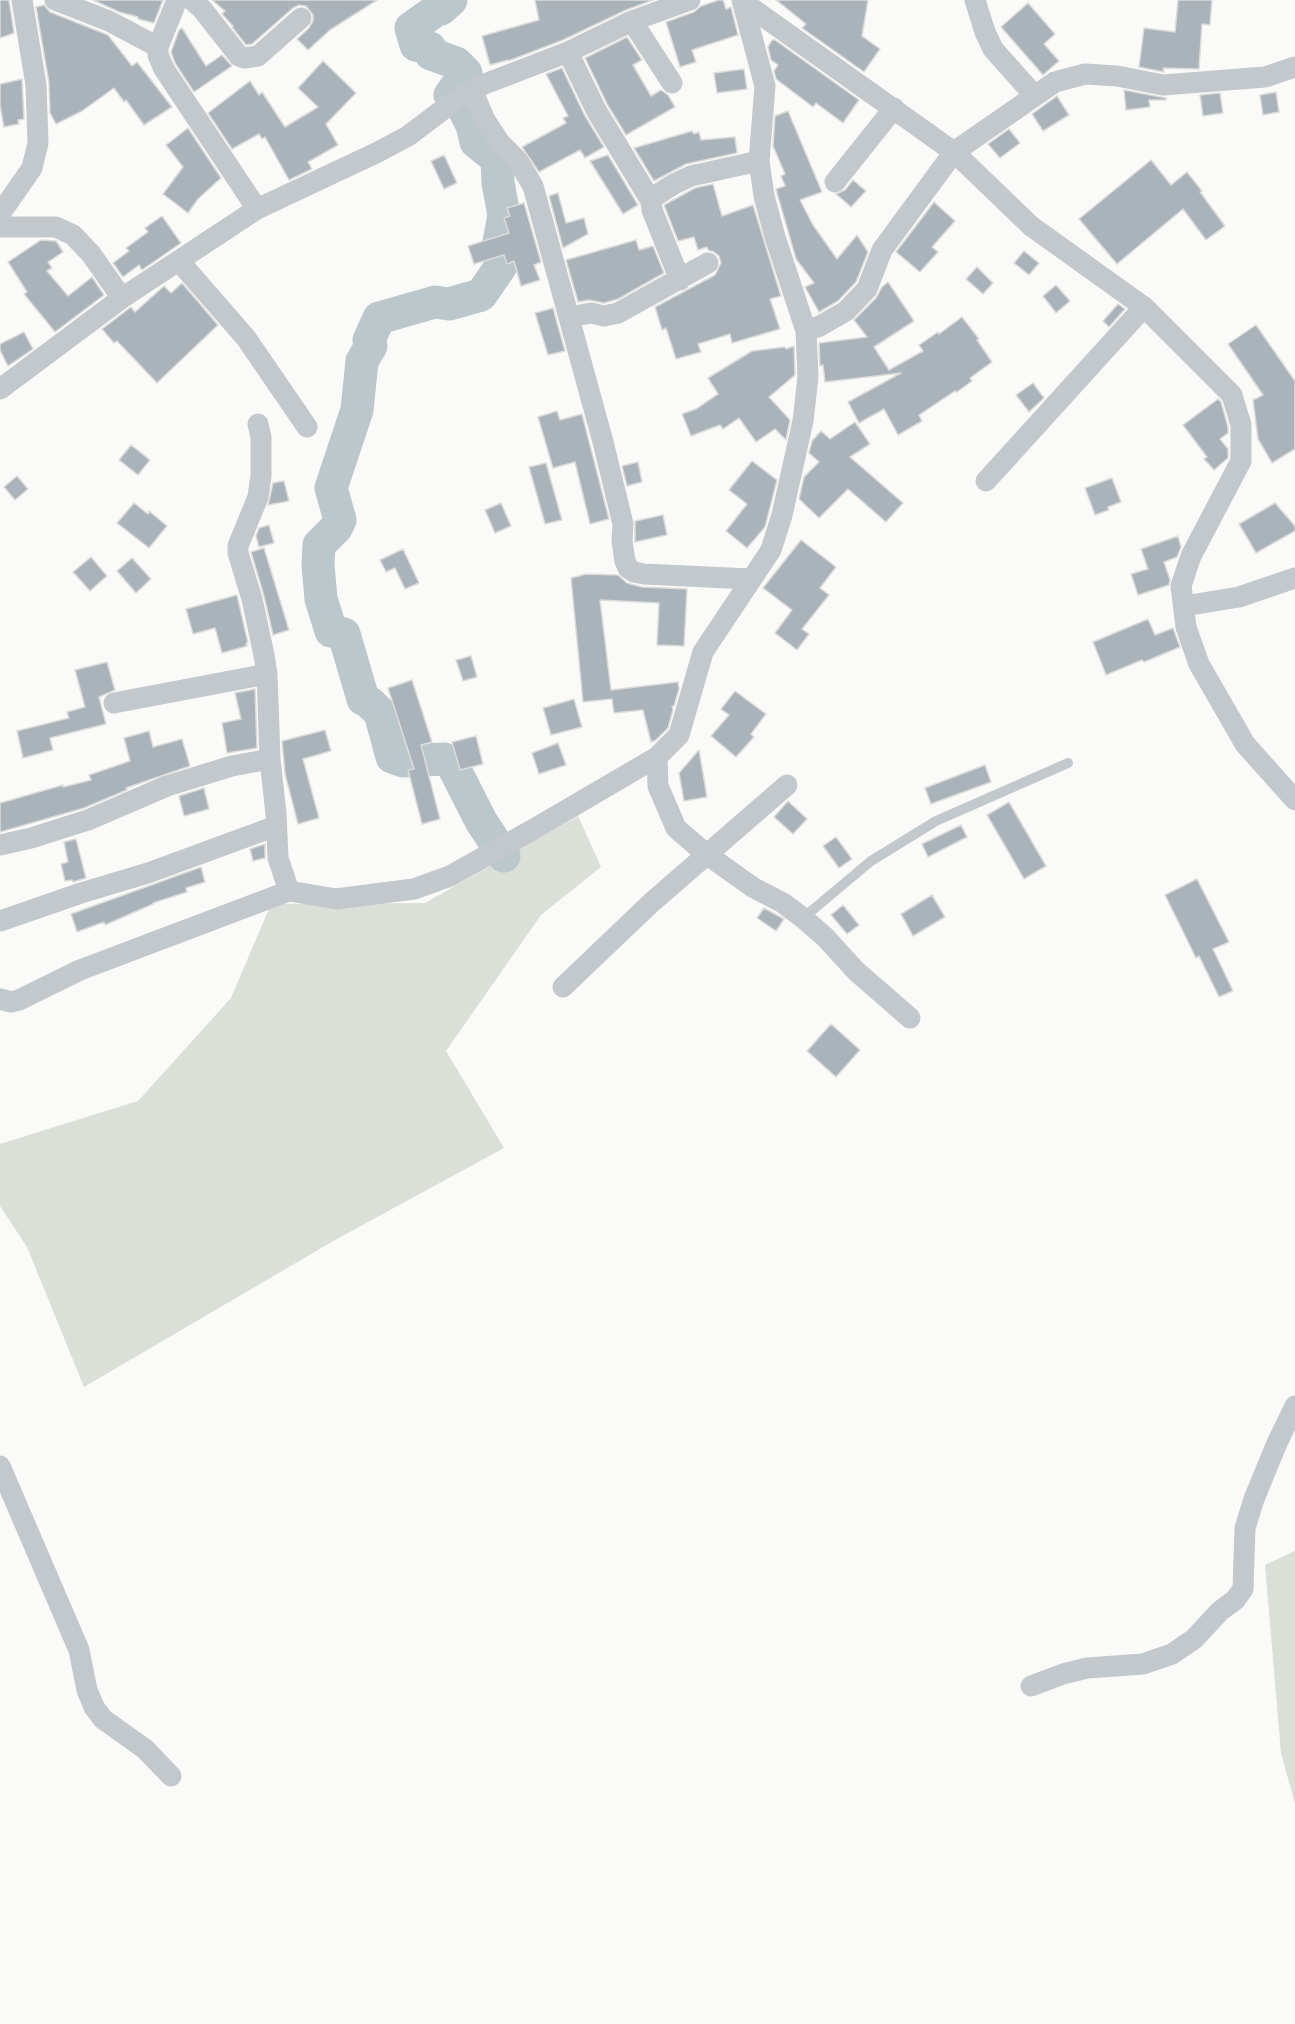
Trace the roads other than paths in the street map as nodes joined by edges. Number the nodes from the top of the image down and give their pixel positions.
1 (22, 0) edge
2 (55, 0) edge
3 (177, 0) edge
4 (192, 0) edge
5 (690, 0) edge
6 (975, 0) edge
7 (743, 1) edge
8 (301, 18) dead end
9 (632, 21) junction
10 (158, 47) junction
11 (568, 52) junction
12 (1295, 67) edge
13 (672, 83) dead end
14 (467, 93) junction
15 (1034, 95) junction
16 (894, 108) junction
17 (954, 152) junction
18 (759, 161) junction
19 (835, 182) dead end
20 (651, 201) junction
21 (257, 209) junction
22 (0, 214) edge
23 (0, 227) edge
24 (179, 261) junction
25 (708, 263) dead end
26 (680, 280) junction
27 (122, 298) junction
28 (1144, 307) junction
29 (569, 317) junction
30 (806, 331) junction
31 (0, 389) edge
32 (258, 424) dead end
33 (307, 427) dead end
34 (986, 481) dead end
35 (1295, 578) edge
36 (750, 579) junction
37 (1184, 606) junction
38 (267, 674) junction
39 (114, 703) dead end
40 (657, 757) junction
41 (270, 759) junction
42 (1068, 763) dead end
43 (788, 785) dead end
44 (1295, 800) edge
45 (276, 826) junction
46 (0, 845) edge
47 (706, 854) junction
48 (289, 891) junction
49 (803, 918) junction
50 (0, 921) edge
51 (563, 987) dead end
52 (0, 999) edge
53 (910, 1018) dead end
54 (1295, 1406) edge
55 (0, 1466) edge
56 (1031, 1686) dead end
57 (171, 1776) dead end

1 - 22 street
2 - 10 street
3 - 10 street
4 - 8 street
5 - 9 street
6 - 15 street
7 - 16 street
7 - 18 street
9 - 11 street
9 - 13 street
10 - 21 street
11 - 14 street
11 - 20 street
12 - 15 street
14 - 21 street
14 - 29 street
15 - 17 street
16 - 17 street
16 - 19 street
17 - 28 street
17 - 30 street
18 - 20 street
18 - 30 street
20 - 26 street
21 - 24 street
23 - 27 street
24 - 27 street
24 - 33 street
25 - 26 street
26 - 29 street
27 - 31 street
28 - 34 street
28 - 37 street
29 - 36 street
30 - 36 street
32 - 38 street
35 - 37 street
36 - 40 street
37 - 44 street
38 - 39 street
38 - 41 street
40 - 47 street
40 - 48 street
41 - 45 street
41 - 46 street
42 - 49 lane
43 - 47 street
45 - 48 street
45 - 50 street
47 - 49 street
47 - 51 street
48 - 52 street
49 - 53 street
54 - 56 street
55 - 57 street

